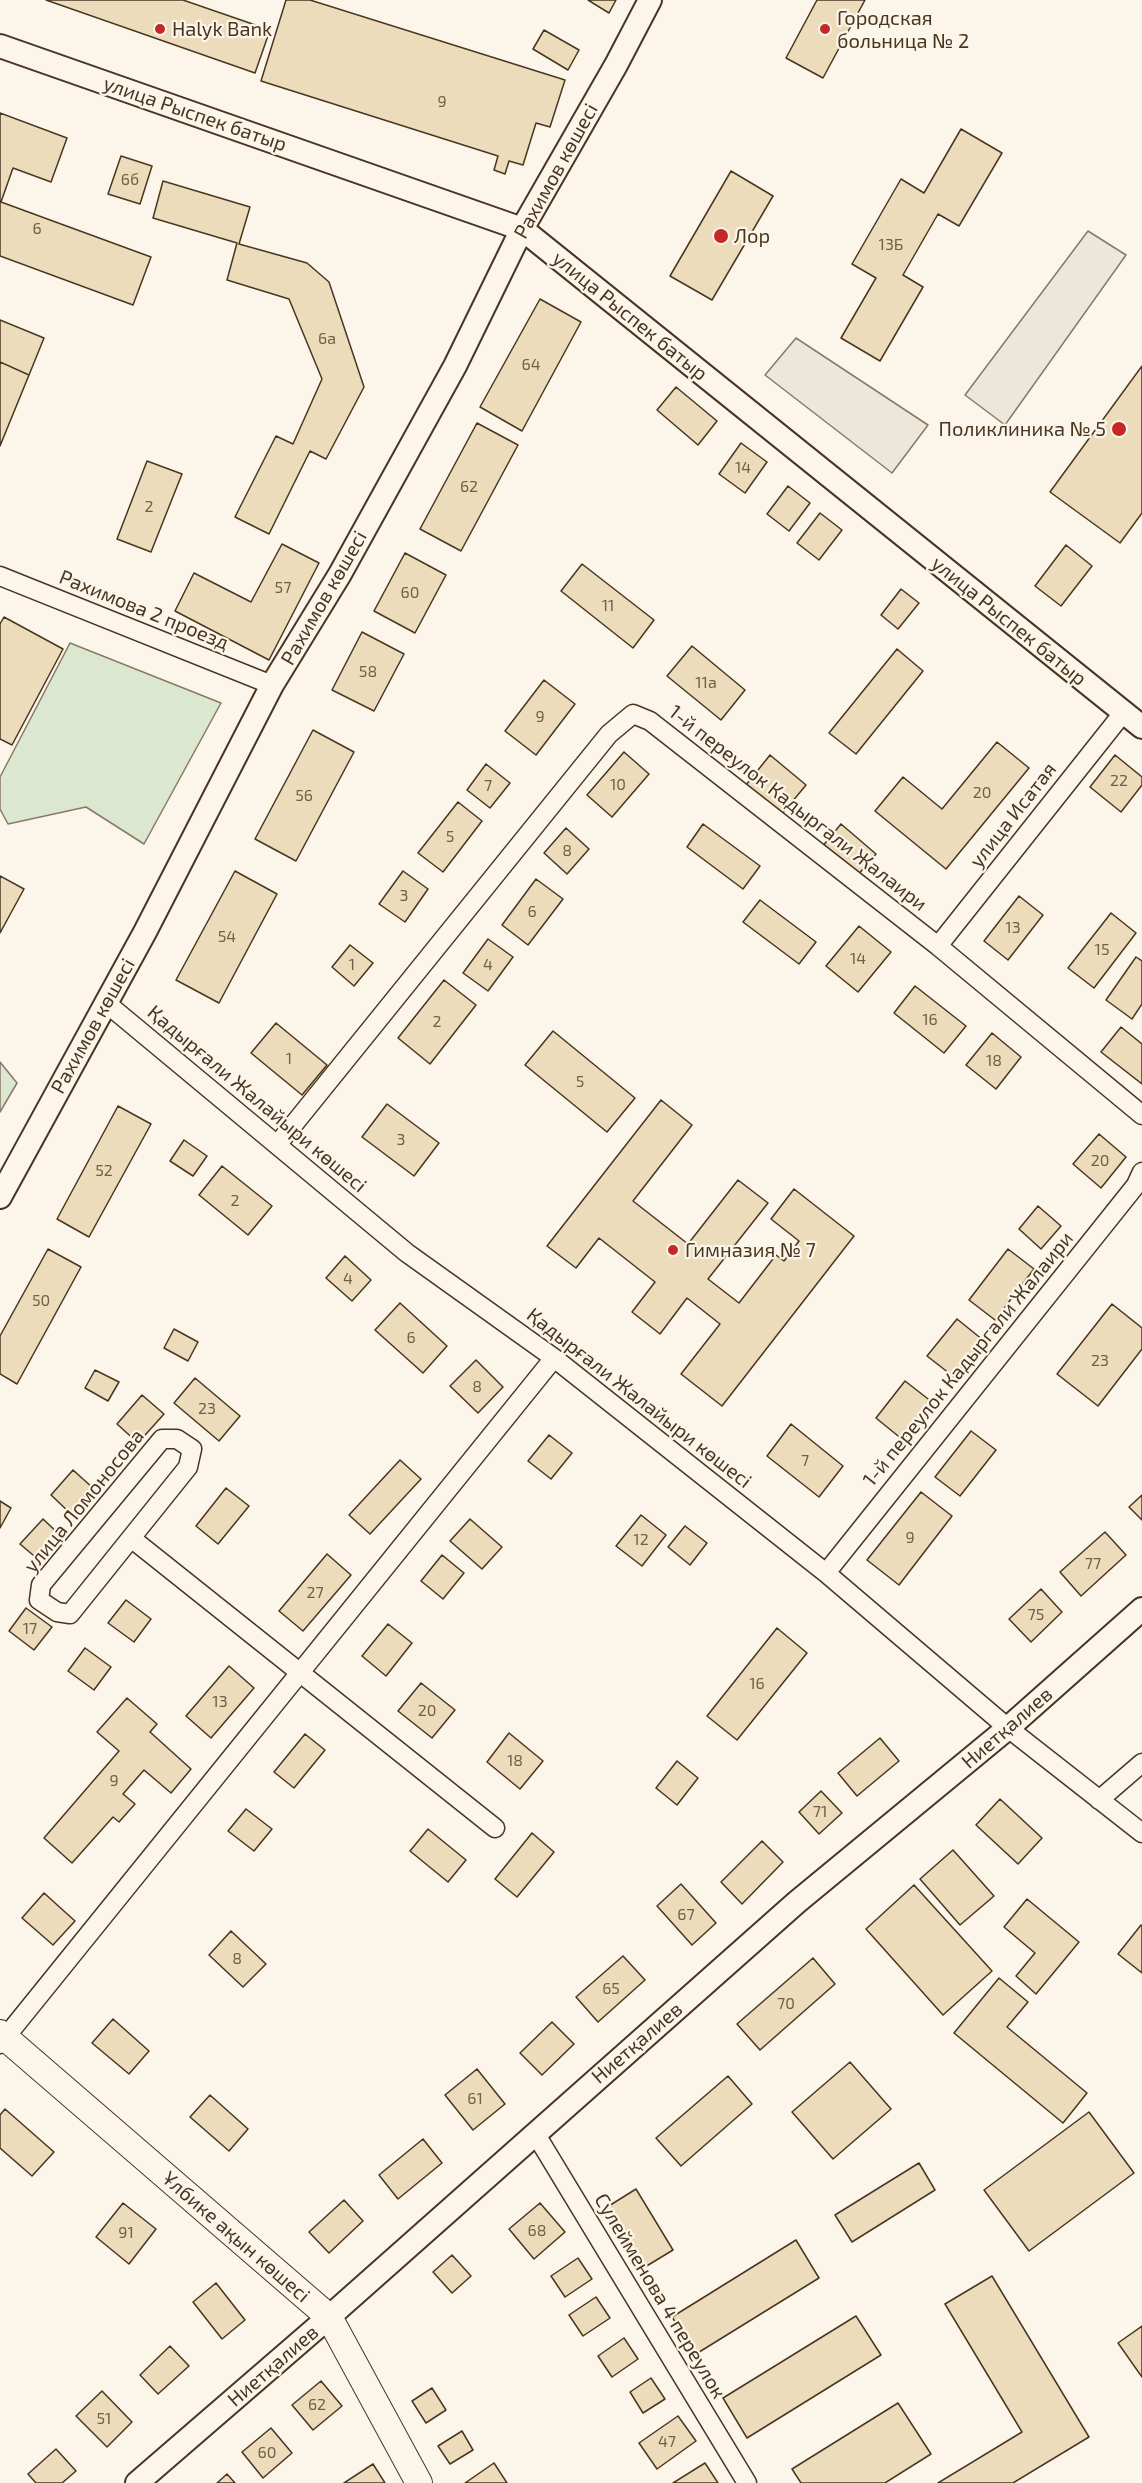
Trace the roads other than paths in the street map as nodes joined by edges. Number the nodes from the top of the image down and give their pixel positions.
1 (650, 0) edge
2 (0, 46) edge
3 (522, 229) junction
4 (0, 576) edge
5 (272, 685) junction
6 (1123, 712) junction
7 (1142, 728) edge
8 (938, 946) junction
9 (105, 1002) junction
10 (1142, 1115) edge
11 (277, 1145) junction
12 (1142, 1172) edge
13 (0, 1197) edge
14 (554, 1358) junction
15 (131, 1538) junction
16 (826, 1572) junction
17 (1142, 1610) edge
18 (300, 1673) junction
19 (1008, 1728) junction
20 (1142, 1763) edge
21 (1099, 1800) junction
22 (495, 1828) dead end
23 (1142, 1833) edge
24 (2, 2038) edge
25 (535, 2133) junction
26 (329, 2318) junction
27 (137, 2483) edge
28 (419, 2483) edge
29 (747, 2483) edge

1 - 3 street, Рахимов көшесі
2 - 3 street, улица Рыспек батыр
3 - 5 street, Рахимов көшесі
3 - 6 street, улица Рыспек батыр
4 - 5 street, Рахимова 2 проезд
5 - 9 street, Рахимов көшесі
6 - 7 street, улица Рыспек батыр
6 - 8 street, улица Исатая
8 - 10 street, 1-й переулок Кадыргали Жалаири
8 - 11 street, 1-й переулок Кадыргали Жалаири
9 - 11 street, Қадырғали Жалайыри көшесі
9 - 13 street, Рахимов көшесі
11 - 14 street, Қадырғали Жалайыри көшесі
12 - 16 street, 1-й переулок Кадыргали Жалаири
14 - 16 street, Қадырғали Жалайыри көшесі
14 - 18 street
15 - 15 street, улица Ломоносова
15 - 18 street
16 - 19 street, Қадырғали Жалайыри көшесі
17 - 19 street, Ниетқалиев
18 - 22 street
18 - 24 street
19 - 21 street, Қадырғали Жалайыри көшесі
19 - 25 street, Ниетқалиев
20 - 21 street
21 - 23 street, Қадырғали Жалайыри көшесі
24 - 26 main road, Ұлбике ақын көшесі
25 - 26 street, Ниетқалиев
25 - 29 street, Сулейменова 4 переулок
26 - 27 street, Ниетқалиев
26 - 28 main road, Ұлбике ақын көшесі

